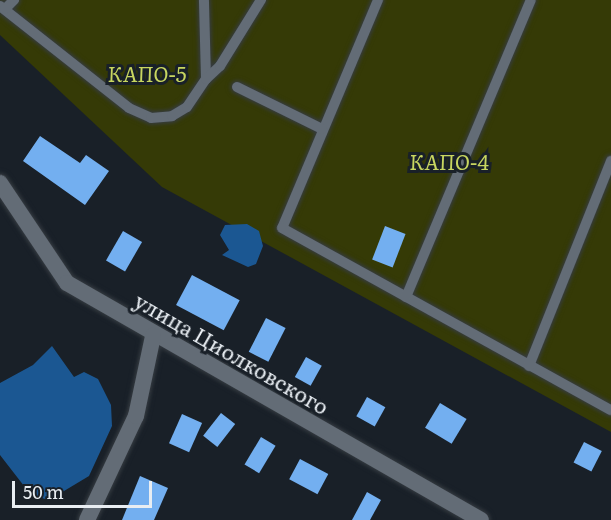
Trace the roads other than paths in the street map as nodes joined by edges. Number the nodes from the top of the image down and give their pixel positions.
1 (14, 0) edge
2 (204, 0) edge
3 (261, 0) edge
4 (378, 0) edge
5 (531, 0) edge
6 (2, 8) edge
7 (206, 79) junction
8 (237, 87) dead end
9 (322, 129) junction
10 (611, 161) edge
11 (0, 183) edge
12 (406, 297) junction
13 (153, 336) junction
14 (529, 366) junction
15 (611, 410) edge
16 (87, 520) edge
17 (481, 520) edge

1 - 6 lane
2 - 7 lane
3 - 7 lane
4 - 9 lane
5 - 12 lane
6 - 7 lane
8 - 9 lane
9 - 12 lane
10 - 14 lane
11 - 13 street, улица Циолковского
12 - 14 lane
13 - 16 street
13 - 17 street, улица Циолковского
14 - 15 lane

